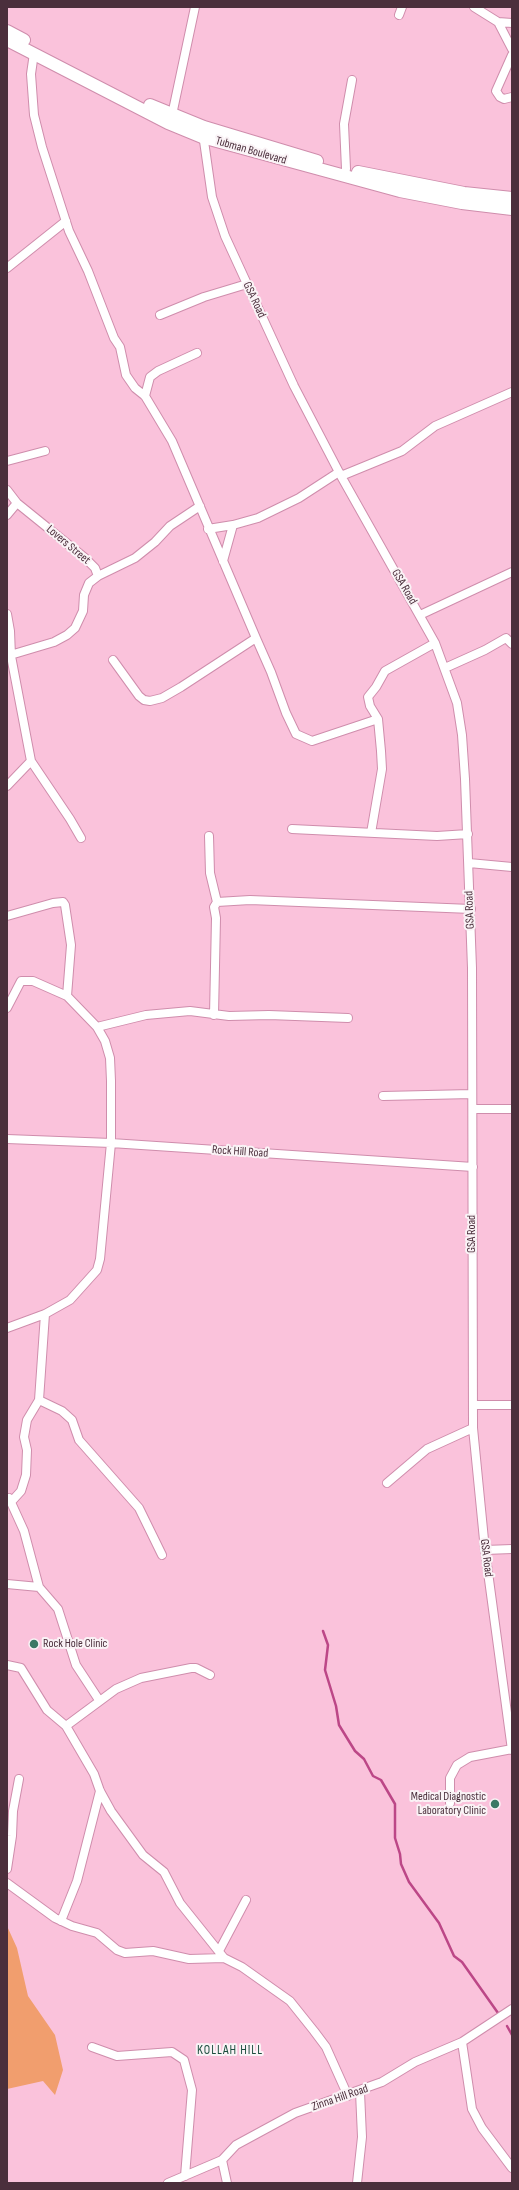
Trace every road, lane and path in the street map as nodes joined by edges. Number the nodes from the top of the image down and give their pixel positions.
1 (195, 7) edge
2 (474, 7) edge
3 (498, 22) junction
4 (512, 23) edge
5 (7, 31) edge
6 (7, 40) edge
7 (512, 48) edge
8 (34, 54) junction
9 (512, 55) edge
10 (352, 80) dead end
11 (512, 97) edge
12 (172, 115) junction
13 (203, 132) junction
14 (346, 169) junction
15 (512, 198) edge
16 (512, 209) edge
17 (66, 221) junction
18 (7, 268) edge
19 (247, 284) junction
20 (160, 315) dead end
21 (197, 353) dead end
22 (512, 392) edge
23 (145, 396) junction
24 (45, 451) dead end
25 (7, 461) edge
26 (340, 474) junction
27 (7, 490) edge
28 (17, 503) junction
29 (200, 506) junction
30 (7, 515) edge
31 (233, 525) junction
32 (208, 529) junction
33 (223, 561) junction
34 (512, 572) edge
35 (98, 576) junction
36 (7, 614) edge
37 (420, 615) junction
38 (256, 638) junction
39 (435, 643) junction
40 (512, 644) edge
41 (9, 656) edge
42 (113, 660) dead end
43 (445, 668) junction
44 (378, 719) junction
45 (31, 761) junction
46 (7, 786) edge
47 (292, 829) dead end
48 (371, 833) junction
49 (468, 834) junction
50 (209, 836) dead end
51 (81, 838) dead end
52 (469, 863) junction
53 (512, 867) edge
54 (217, 902) junction
55 (471, 910) junction
56 (7, 916) edge
57 (66, 996) junction
58 (7, 1008) edge
59 (214, 1015) junction
60 (348, 1018) dead end
61 (97, 1027) junction
62 (472, 1094) junction
63 (383, 1096) dead end
64 (472, 1109) junction
65 (512, 1109) edge
66 (7, 1139) edge
67 (111, 1143) junction
68 (473, 1166) junction
69 (45, 1314) junction
70 (7, 1328) edge
71 (38, 1400) junction
72 (473, 1405) junction
73 (512, 1405) edge
74 (473, 1428) junction
75 (387, 1483) dead end
76 (8, 1497) edge
77 (512, 1549) edge
78 (485, 1550) junction
79 (162, 1555) dead end
80 (7, 1584) edge
81 (39, 1587) junction
82 (7, 1665) edge
83 (210, 1675) dead end
84 (99, 1700) junction
85 (66, 1726) junction
86 (512, 1749) edge
87 (19, 1778) dead end
88 (100, 1791) junction
89 (450, 1803) dead end
90 (7, 1869) edge
91 (7, 1883) edge
92 (246, 1900) dead end
93 (61, 1921) junction
94 (222, 1954) junction
95 (512, 2009) edge
96 (462, 2042) junction
97 (92, 2047) dead end
98 (360, 2092) junction
99 (348, 2096) junction
100 (222, 2160) junction
101 (512, 2168) edge
102 (185, 2176) junction
103 (168, 2183) edge
104 (227, 2183) edge
105 (358, 2183) edge

1 - 12 street
2 - 3 street
3 - 4 street
3 - 7 street
5 - 12 highway, Tubman Boulevard
6 - 8 highway, Tubman Boulevard
8 - 13 highway, Tubman Boulevard
8 - 17 street
9 - 11 street
10 - 14 street
12 - 13 highway, Tubman Boulevard
13 - 14 highway, Tubman Boulevard
13 - 16 highway, Tubman Boulevard
13 - 19 street, GSA Road
14 - 15 highway, Tubman Boulevard
17 - 18 street
17 - 23 street
19 - 20 street
19 - 26 street, GSA Road
21 - 23 street
22 - 26 street
23 - 29 street
24 - 25 street
26 - 31 street
26 - 37 street, GSA Road
27 - 28 street, Lovers Street
28 - 30 street
28 - 35 street, Lovers Street
29 - 32 street
29 - 35 street
31 - 32 street
31 - 33 street
32 - 33 street
33 - 38 street
34 - 37 street
35 - 41 street, Lovers Street
36 - 41 street
37 - 39 street, GSA Road
38 - 42 street
38 - 44 street
39 - 43 street, GSA Road
39 - 44 street
40 - 43 street
41 - 45 street
43 - 49 street, GSA Road
44 - 48 street
45 - 46 street
45 - 51 street
47 - 48 street
48 - 49 street
49 - 52 street, GSA Road
50 - 54 street
52 - 53 street
52 - 55 street, GSA Road
54 - 55 street
54 - 59 street
55 - 62 street, GSA Road
56 - 57 street
57 - 58 street
57 - 61 street
59 - 60 street
59 - 61 street
61 - 67 street
62 - 63 street
62 - 64 street, GSA Road
64 - 65 street
64 - 68 street, GSA Road
66 - 67 street, Rock Hill Road
67 - 68 street, Rock Hill Road
67 - 69 street
68 - 72 street, GSA Road
69 - 70 street
69 - 71 street
71 - 76 street
71 - 79 street
72 - 73 street
72 - 74 street, GSA Road
74 - 75 street
74 - 78 street, GSA Road
76 - 81 street
77 - 78 street
78 - 86 street, GSA Road
80 - 81 street
81 - 84 street
82 - 85 street
83 - 84 street
84 - 85 street
85 - 88 street
86 - 89 street
87 - 90 street
88 - 93 street
88 - 94 street
91 - 93 street
92 - 94 street
93 - 94 street
94 - 99 street
95 - 96 street, Zinna Hill Road
96 - 98 street, Zinna Hill Road
96 - 101 street
97 - 102 street
98 - 99 street, Zinna Hill Road
98 - 105 street
99 - 100 street, Zinna Hill Road
100 - 102 street, Zinna Hill Road
100 - 104 street
102 - 103 street, Zinna Hill Road

